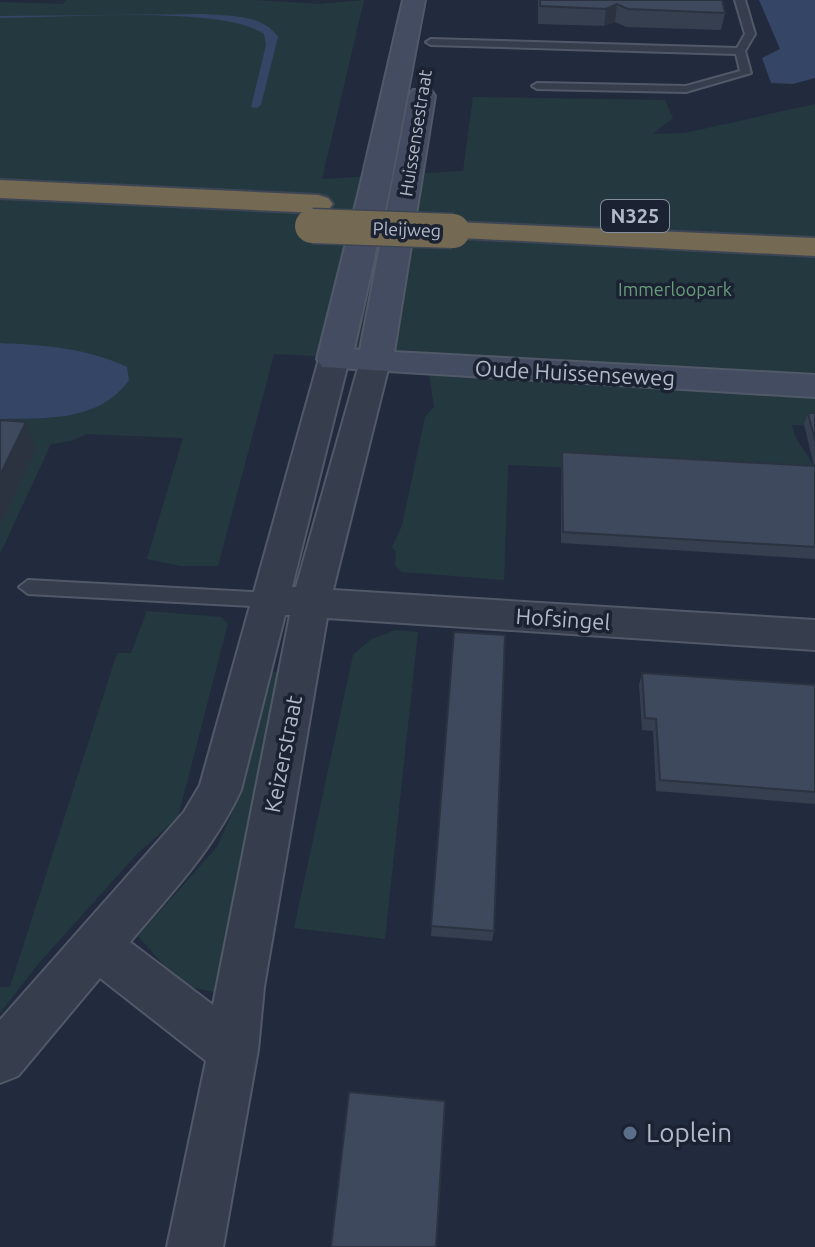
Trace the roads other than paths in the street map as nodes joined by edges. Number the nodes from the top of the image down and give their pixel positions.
1 (414, 0) edge
2 (438, 0) edge
3 (740, 0) edge
4 (431, 42) junction
5 (740, 51) junction
6 (537, 86) dead end
7 (0, 189) edge
8 (0, 211) edge
9 (315, 215) junction
10 (454, 220) junction
11 (815, 220) edge
12 (709, 244) junction
13 (815, 247) edge
14 (815, 254) edge
15 (374, 263) junction
16 (334, 359) junction
17 (375, 361) junction
18 (815, 386) edge
19 (28, 587) dead end
20 (291, 601) junction
21 (815, 635) edge
22 (98, 944) junction
23 (233, 1050) junction
24 (0, 1058) edge
25 (195, 1247) edge

1 - 15 street, Huissensestraat
2 - 4 street, Huissensestraat
3 - 5 lane
4 - 5 lane
4 - 15 street, Huissensestraat
5 - 6 lane
7 - 9 highway, Pleijweg / N325
8 - 9 highway, Pleijweg / N325
9 - 10 highway, Pleijweg / N325, bridge
10 - 11 highway, Pleijweg / N325
10 - 12 highway, Pleijweg / N325
12 - 13 highway, Pleijweg / N325
12 - 14 highway, N325
15 - 16 street, Keizerstraat
15 - 17 street, Keizerstraat
16 - 17 street, Oude Huissenseweg
16 - 20 street, Keizerstraat
17 - 18 street, Oude Huissenseweg
17 - 20 street, Keizerstraat
19 - 20 lane
20 - 21 street, Hofsingel
20 - 22 street, Keizerstraat
20 - 23 street, Keizerstraat
22 - 23 street
22 - 24 street, Keizerstraat
23 - 25 street, Keizerstraat

